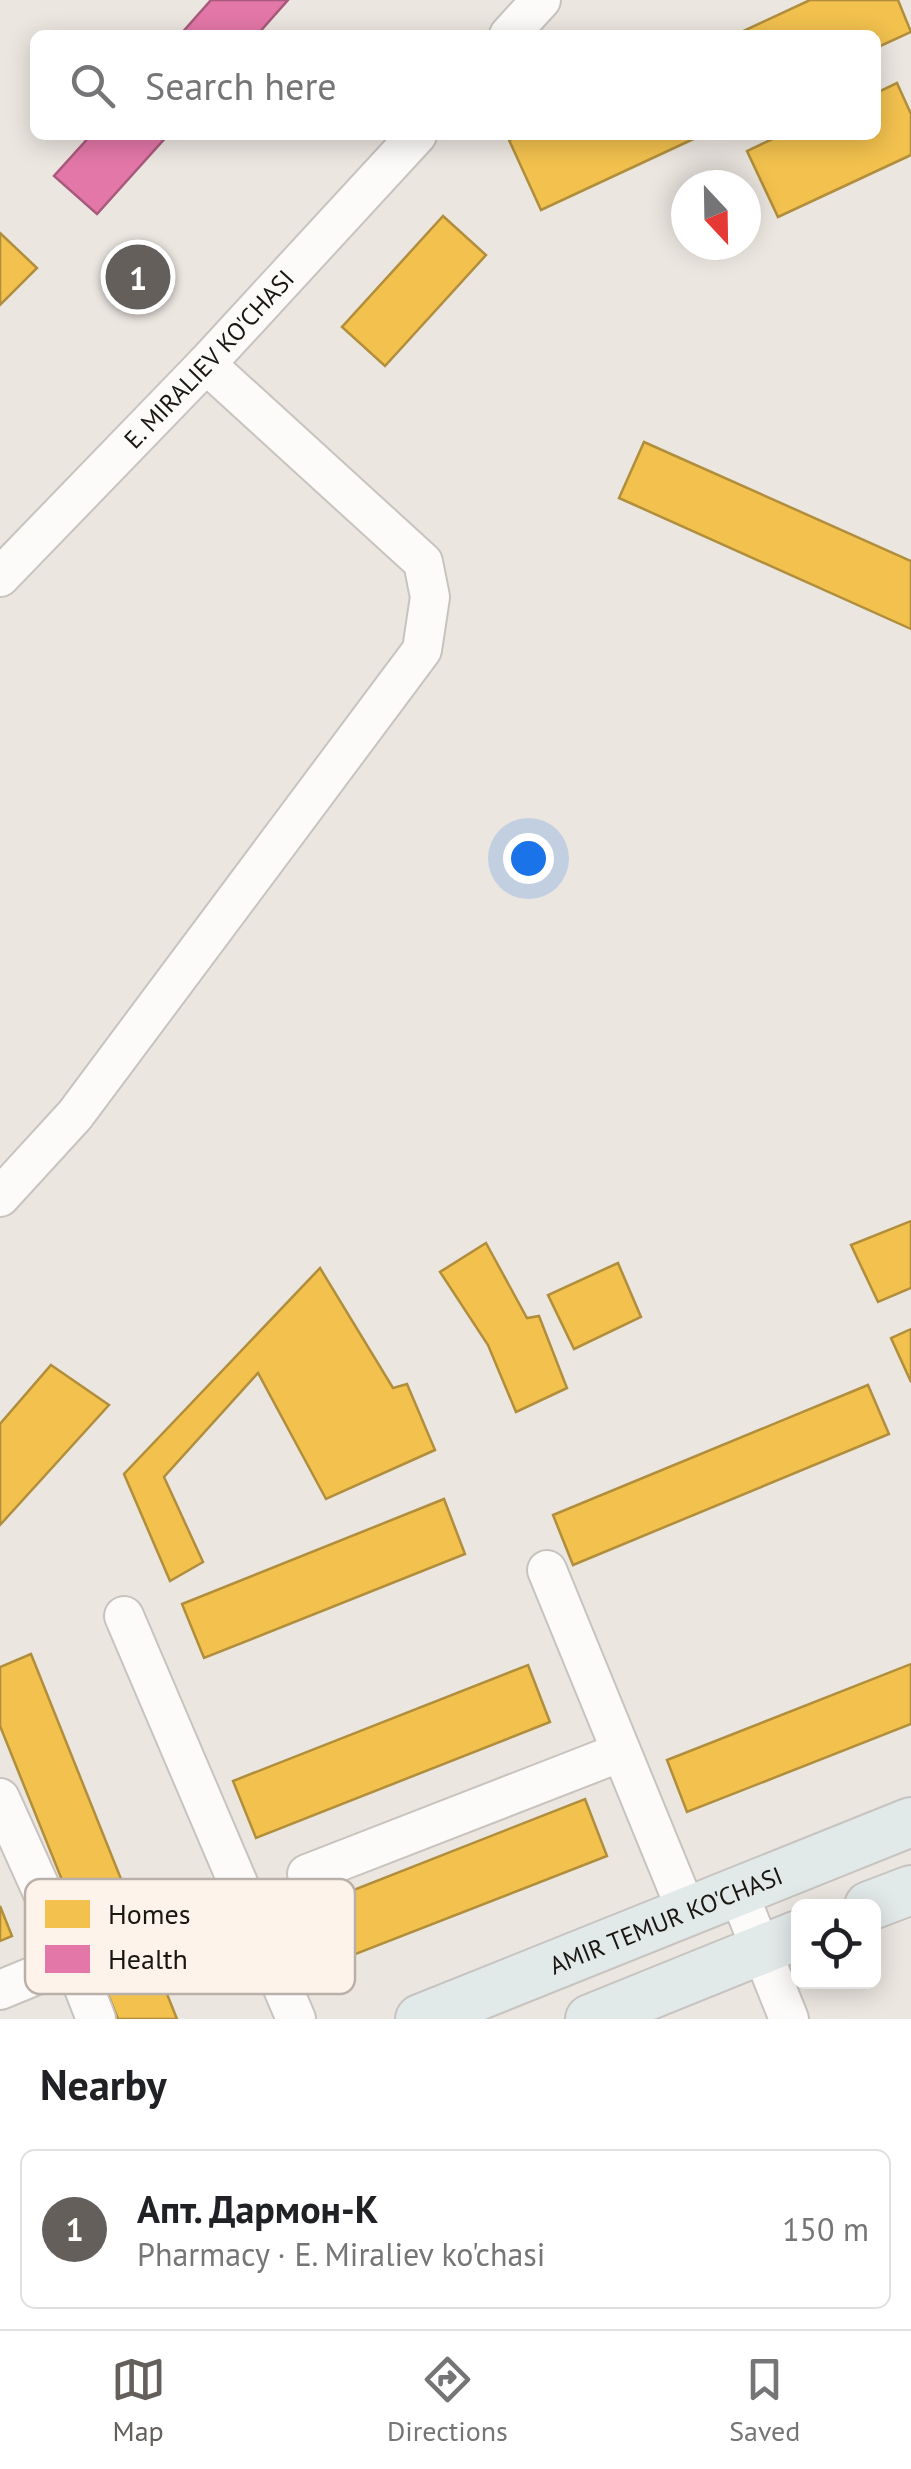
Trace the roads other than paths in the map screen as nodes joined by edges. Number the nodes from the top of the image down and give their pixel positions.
1 (541, 0) edge
2 (514, 30) edge
3 (412, 140) edge
4 (206, 364) junction
5 (0, 578) edge
6 (0, 1198) edge
7 (547, 1570) dead end
8 (124, 1616) dead end
9 (622, 1752) junction
10 (1, 1803) edge
11 (911, 1822) edge
12 (307, 1874) dead end
13 (36, 1879) edge
14 (236, 1879) edge
15 (911, 1890) edge
16 (738, 1892) junction
17 (881, 1901) edge
18 (688, 1912) junction
19 (780, 1943) edge
20 (25, 1980) edge
21 (0, 1990) edge
22 (86, 1994) edge
23 (285, 1994) edge
24 (96, 2019) edge
25 (296, 2019) edge
26 (420, 2019) edge
27 (590, 2019) edge
28 (789, 2019) edge

1 - 2 street
3 - 4 street, E. MIRALIEV KO'CHASI
4 - 5 street, E. MIRALIEV KO'CHASI
4 - 6 street
7 - 9 street
8 - 14 street
9 - 12 street
9 - 18 street
10 - 13 street
11 - 16 main road, AMIR TEMUR KO'CHASI
15 - 17 main road
16 - 18 main road, AMIR TEMUR KO'CHASI
16 - 19 street
18 - 26 main road, AMIR TEMUR KO'CHASI
19 - 27 main road
19 - 28 street
20 - 21 street
22 - 24 street
23 - 25 street

